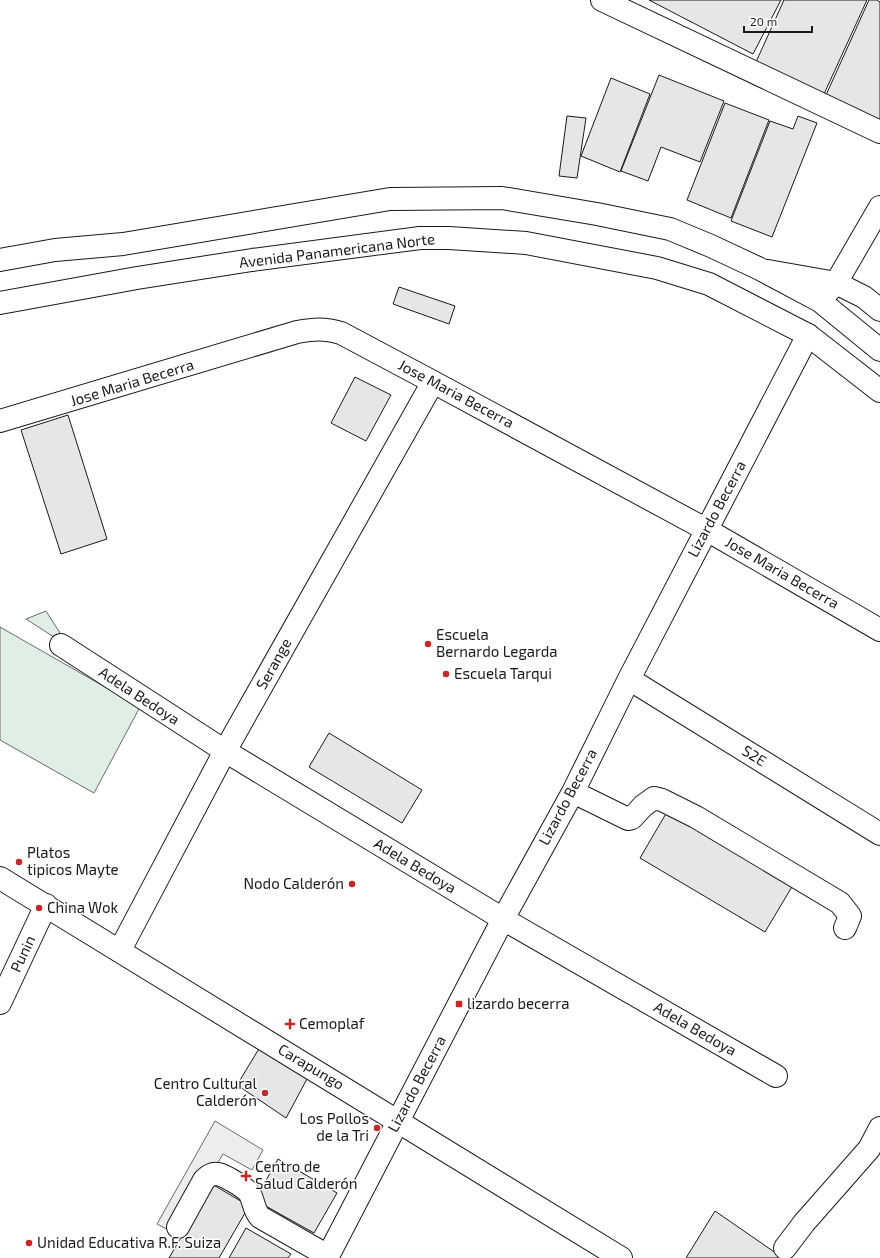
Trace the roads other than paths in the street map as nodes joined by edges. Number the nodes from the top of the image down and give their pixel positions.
1 (602, 0) edge
2 (880, 132) edge
3 (880, 207) edge
4 (0, 260) edge
5 (760, 269) junction
6 (836, 283) junction
7 (820, 301) junction
8 (0, 303) edge
9 (880, 310) edge
10 (808, 335) junction
11 (880, 350) edge
12 (433, 382) junction
13 (880, 391) edge
14 (0, 421) edge
15 (707, 530) junction
16 (880, 630) edge
17 (61, 645) dead end
18 (629, 679) junction
19 (225, 752) junction
20 (573, 792) junction
21 (880, 834) edge
22 (0, 878) edge
23 (46, 905) junction
24 (503, 919) junction
25 (845, 928) dead end
26 (120, 950) junction
27 (0, 1003) edge
28 (776, 1076) dead end
29 (398, 1120) junction
30 (880, 1128) edge
31 (178, 1227) dead end
32 (785, 1248) dead end
33 (328, 1257) edge
34 (621, 1258) edge

1 - 2 main road
3 - 6 main road
4 - 5 main road
5 - 6 main road
5 - 7 main road
6 - 7 main road
6 - 9 main road
7 - 11 main road
8 - 10 main road, Avenida Panamericana Norte
10 - 13 main road, Avenida Panamericana Norte
10 - 15 main road, Lizardo Becerra
12 - 14 main road, Jose Maria Becerra
12 - 15 main road, Jose Maria Becerra
12 - 19 main road, Serange
15 - 16 main road, Jose Maria Becerra
15 - 18 main road, Lizardo Becerra
17 - 19 main road, Adela Bedoya
18 - 20 main road, Lizardo Becerra
18 - 21 main road, S2E
19 - 24 main road, Adela Bedoya
19 - 26 main road, Serange
20 - 24 main road, Lizardo Becerra
20 - 25 main road
22 - 23 main road, Carapungo
23 - 26 main road, Carapungo
23 - 27 main road, Punin
24 - 28 main road, Adela Bedoya
24 - 29 main road, Lizardo Becerra
26 - 29 main road, Carapungo
29 - 33 main road, Lizardo Becerra
29 - 34 main road, Carapungo
30 - 32 main road
31 - 33 main road

